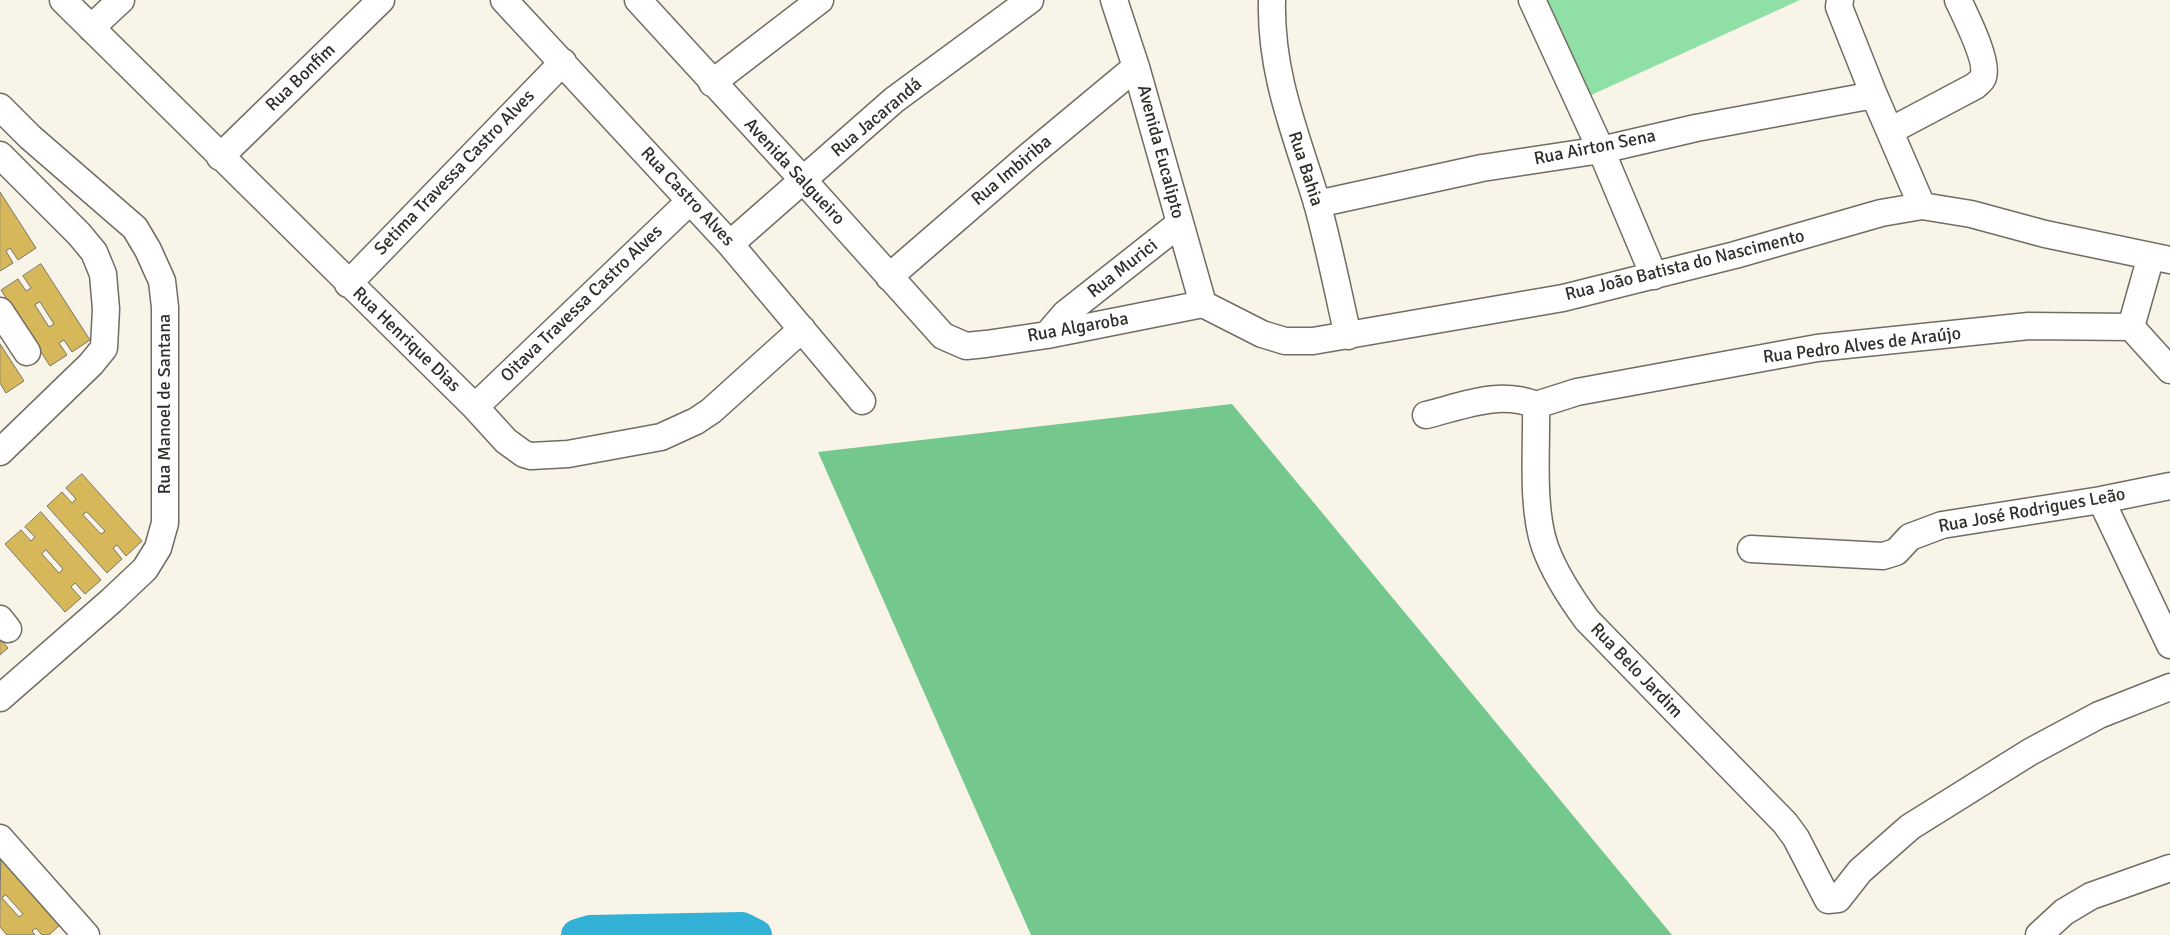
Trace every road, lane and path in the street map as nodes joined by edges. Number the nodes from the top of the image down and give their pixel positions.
1 (63, 0) edge
2 (121, 0) edge
3 (381, 0) edge
4 (504, 0) edge
5 (638, 0) edge
6 (820, 0) edge
7 (1030, 0) edge
8 (1272, 0) edge
9 (1532, 0) edge
10 (1840, 0) edge
11 (1958, 0) edge
12 (1118, 1) edge
13 (91, 28) junction
14 (562, 62) junction
15 (1136, 67) junction
16 (712, 83) junction
17 (1874, 95) junction
18 (0, 107) edge
19 (1890, 131) junction
20 (1601, 150) junction
21 (0, 155) edge
22 (220, 157) junction
23 (804, 181) junction
24 (690, 201) junction
25 (1317, 204) junction
26 (1922, 206) junction
27 (1180, 224) junction
28 (730, 244) junction
29 (2161, 258) edge
30 (888, 276) junction
31 (1654, 276) junction
32 (348, 284) junction
33 (1203, 304) junction
34 (0, 311) edge
35 (2131, 327) junction
36 (802, 329) junction
37 (1047, 335) junction
38 (1348, 336) junction
39 (952, 341) joint
40 (27, 352) dead end
41 (2170, 370) edge
42 (862, 401) dead end
43 (1536, 405) junction
44 (475, 407) junction
45 (1426, 415) dead end
46 (0, 452) edge
47 (2170, 486) edge
48 (2101, 500) junction
49 (1751, 549) dead end
50 (2170, 645) edge
51 (2170, 687) edge
52 (0, 698) edge
53 (0, 838) edge
54 (2170, 868) edge
55 (86, 935) edge
56 (2039, 935) edge

1 - 13 street, Rua Henrique Dias
2 - 13 street
3 - 22 street, Rua Bonfim
4 - 14 street, Rua Castro Alves
5 - 16 street, Avenida Salgueiro
6 - 16 street
7 - 23 street, Rua Jacarandá
8 - 25 street, Rua Bahia
9 - 20 street
10 - 17 street
11 - 19 street
12 - 15 street, Avenida Eucalipto
13 - 22 street, Rua Henrique Dias
14 - 24 street, Rua Castro Alves
14 - 32 street, Setima Travessa Castro Alves
15 - 27 street, Avenida Eucalipto
15 - 30 street, Rua Imbiriba
16 - 23 street, Avenida Salgueiro
17 - 19 street
17 - 20 street, Rua Airton Sena
18 - 52 street, Rua Manoel de Santana
19 - 26 street
20 - 25 street, Rua Airton Sena
20 - 31 street
21 - 46 street
22 - 32 street, Rua Henrique Dias
23 - 28 street, Rua Jacarandá
23 - 30 street, Avenida Salgueiro
24 - 28 street, Rua Castro Alves
24 - 44 street, Oitava Travessa Castro Alves
25 - 38 street, Rua Bahia
26 - 29 street, Rua João Batista do Nascimento
26 - 31 street, Rua João Batista do Nascimento
27 - 33 street, Avenida Eucalipto
27 - 37 street, Rua Murici
28 - 36 street, Rua Castro Alves
29 - 35 street
30 - 39 street, Avenida Salgueiro
31 - 38 street, Rua João Batista do Nascimento
32 - 44 street, Rua Henrique Dias
33 - 37 street, Rua Algaroba
33 - 38 street, Rua João Batista do Nascimento
34 - 40 street
35 - 41 street
35 - 43 street, Rua Pedro Alves de Araújo
36 - 42 street, Rua Castro Alves
36 - 44 street, Rua Henrique Dias
37 - 39 street, Rua Algaroba
43 - 45 street
43 - 51 street, Rua Belo Jardim
47 - 48 street, Rua José Rodrigues Leão
48 - 49 street, Rua José Rodrigues Leão
48 - 50 street
53 - 55 street
54 - 56 street

